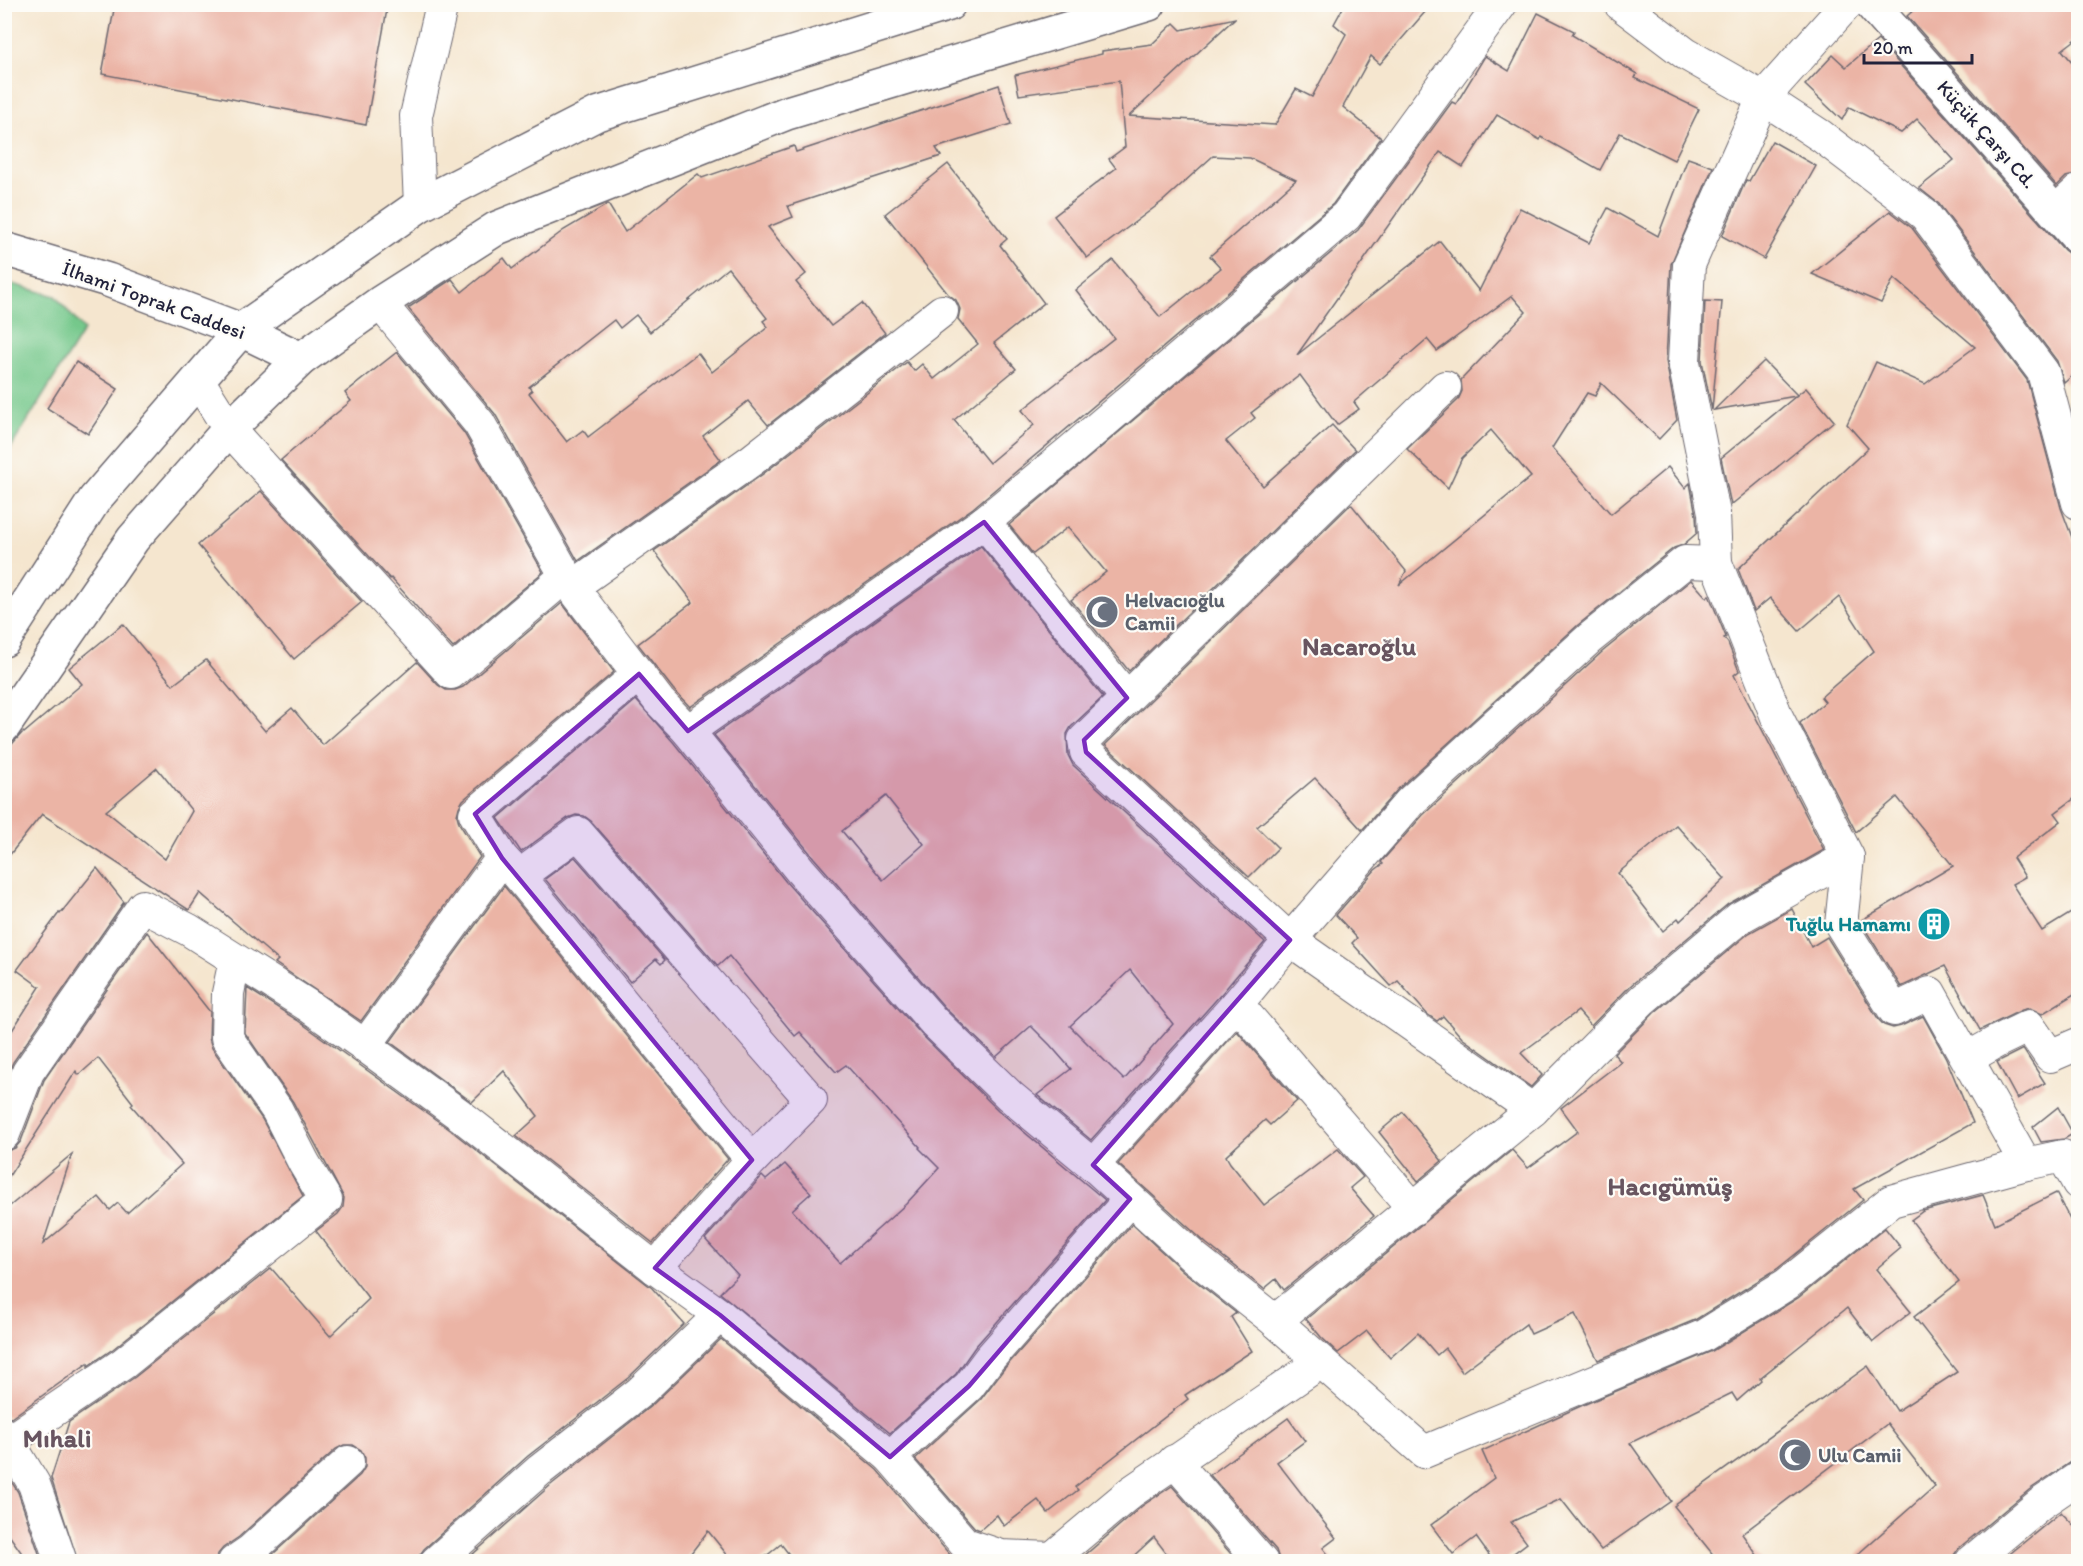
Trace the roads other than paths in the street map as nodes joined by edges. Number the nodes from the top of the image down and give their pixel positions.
1 (442, 4) edge
2 (949, 4) edge
3 (1149, 4) edge
4 (1502, 4) edge
5 (1620, 4) edge
6 (1847, 4) edge
7 (1871, 4) edge
8 (1763, 98) junction
9 (2067, 201) edge
10 (420, 205) junction
11 (2079, 238) edge
12 (4, 249) edge
13 (380, 303) junction
14 (942, 311) dead end
15 (241, 330) junction
16 (301, 359) junction
17 (198, 380) junction
18 (1444, 387) dead end
19 (229, 429) junction
20 (2079, 503) edge
21 (984, 522) junction
22 (1716, 562) junction
23 (572, 587) junction
24 (4, 640) edge
25 (639, 674) junction
26 (1127, 698) junction
27 (4, 726) edge
28 (688, 731) junction
29 (1848, 857) junction
30 (510, 867) junction
31 (1290, 940) junction
32 (236, 960) junction
33 (1237, 1004) junction
34 (2079, 1044) edge
35 (365, 1046) junction
36 (1968, 1058) junction
37 (1533, 1110) junction
38 (4, 1134) edge
39 (752, 1160) junction
40 (2026, 1164) junction
41 (1093, 1165) junction
42 (2079, 1183) edge
43 (1130, 1199) junction
44 (1414, 1209) junction
45 (655, 1268) junction
46 (720, 1315) junction
47 (1275, 1321) junction
48 (1321, 1362) junction
49 (7, 1437) edge
50 (890, 1457) junction
51 (1174, 1461) junction
52 (348, 1462) dead end
53 (2079, 1478) edge
54 (249, 1558) edge
55 (1054, 1560) edge
56 (61, 1562) edge
57 (436, 1562) edge
58 (1262, 1562) edge
59 (1971, 1562) edge

1 - 10 street
2 - 10 main road
3 - 13 main road
4 - 21 street
5 - 8 street
6 - 8 street
7 - 9 main road, Küçük Çarşı Cd.
8 - 20 street
8 - 22 street
9 - 11 main road, Küçük Çarşı Cd.
10 - 15 main road
12 - 15 main road, İlhami Toprak Caddesi
13 - 16 main road
13 - 23 street
14 - 23 street
15 - 16 main road, İlhami Toprak Caddesi
15 - 17 main road
16 - 19 main road
17 - 19 street
17 - 24 main road
18 - 26 street
19 - 23 street
19 - 27 main road
21 - 26 street
21 - 28 street
22 - 29 street
22 - 31 street
23 - 25 street
25 - 28 street
25 - 30 street
26 - 31 street
28 - 41 street
29 - 36 street
29 - 37 street
30 - 35 street
30 - 39 street
30 - 39 street
31 - 33 street
31 - 37 street
32 - 35 street
32 - 38 street
32 - 49 street
33 - 41 street
33 - 44 street
34 - 36 street
35 - 45 street
36 - 40 street
37 - 44 street
39 - 45 street
40 - 42 street
40 - 48 street
41 - 43 street
43 - 47 street
43 - 50 street
44 - 47 street
45 - 46 street
46 - 50 street
46 - 57 street
47 - 48 street
48 - 51 street
49 - 56 street
50 - 55 street
51 - 55 street
51 - 58 street
52 - 54 street
53 - 59 street

